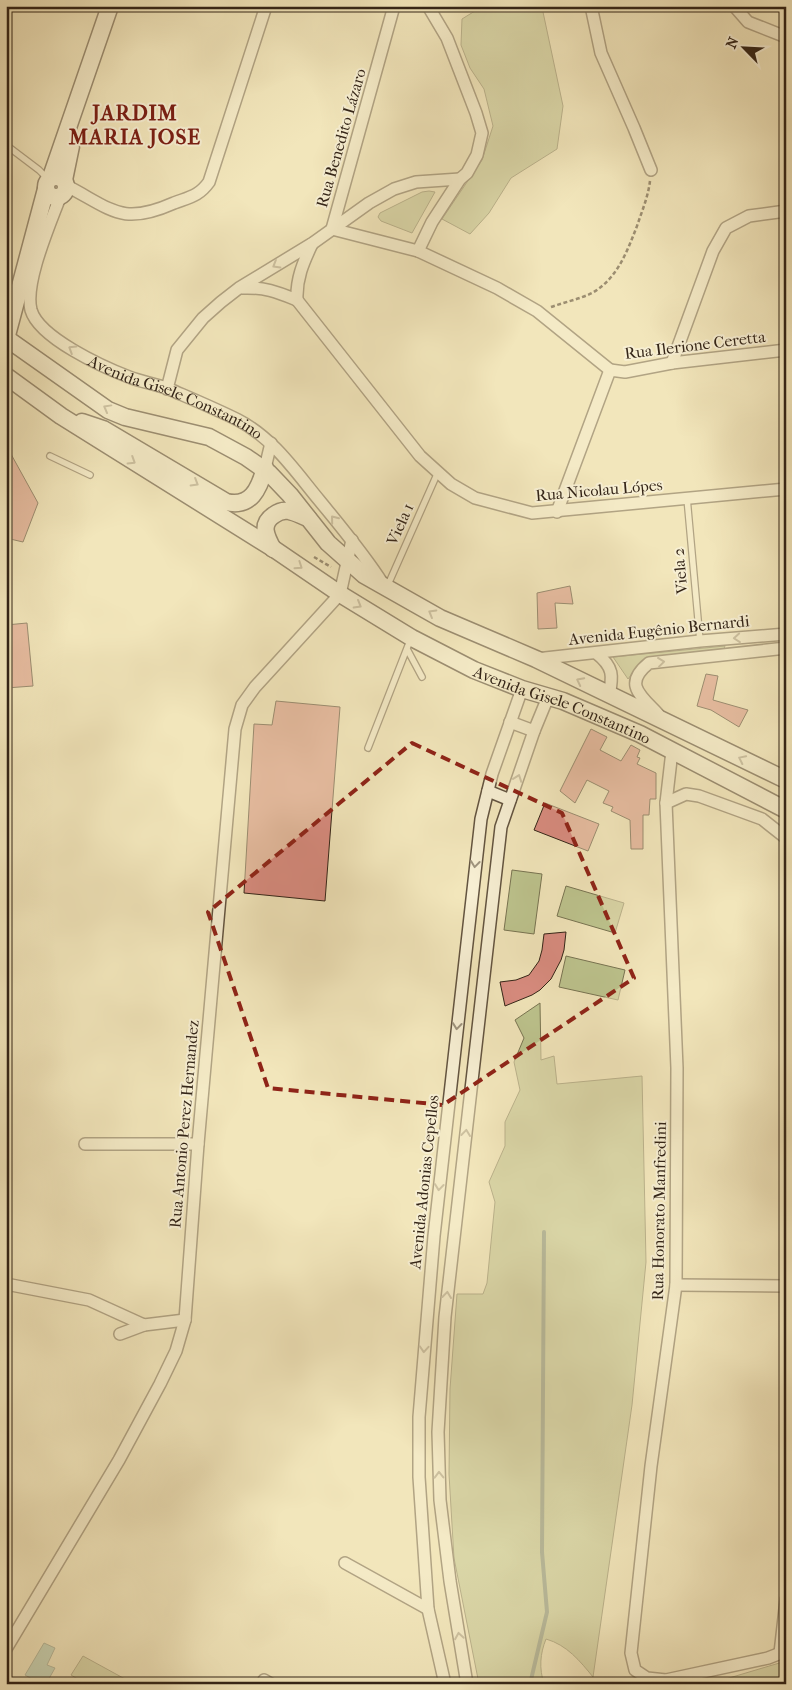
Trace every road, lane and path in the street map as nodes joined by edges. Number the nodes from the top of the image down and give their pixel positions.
1 (110, 6) edge
2 (266, 6) edge
3 (394, 6) edge
4 (428, 6) edge
5 (591, 6) edge
6 (734, 6) edge
7 (786, 37) edge
8 (6, 145) edge
9 (651, 170) joint
10 (460, 179) junction
11 (56, 185) junction
12 (786, 211) edge
13 (332, 229) junction
14 (313, 243) junction
15 (418, 251) junction
16 (239, 288) junction
17 (297, 300) junction
18 (12, 302) edge
19 (537, 311) junction
20 (6, 338) edge
21 (786, 350) edge
22 (672, 363) junction
23 (610, 370) junction
24 (6, 376) edge
25 (167, 388) junction
26 (58, 414) junction
27 (271, 443) junction
28 (50, 456) dead end
29 (265, 468) junction
30 (438, 472) junction
31 (90, 475) dead end
32 (786, 488) edge
33 (686, 498) junction
34 (557, 512) junction
35 (310, 519) junction
36 (352, 540) junction
37 (274, 549) junction
38 (347, 561) junction
39 (385, 587) junction
40 (340, 594) junction
41 (786, 634) edge
42 (700, 641) junction
43 (409, 644) junction
44 (786, 648) edge
45 (596, 653) junction
46 (536, 659) junction
47 (422, 677) dead end
48 (522, 689) junction
49 (609, 696) junction
50 (548, 697) junction
51 (662, 719) junction
52 (510, 722) junction
53 (534, 731) junction
54 (368, 748) dead end
55 (672, 751) junction
56 (786, 780) edge
57 (488, 791) junction
58 (510, 800) junction
59 (666, 803) junction
60 (786, 810) edge
61 (786, 838) edge
62 (85, 1144) dead end
63 (198, 1144) junction
64 (6, 1284) edge
65 (676, 1285) junction
66 (785, 1286) edge
67 (185, 1320) junction
68 (144, 1325) junction
69 (120, 1334) dead end
70 (345, 1563) dead end
71 (786, 1600) edge
72 (428, 1609) junction
73 (6, 1649) edge
74 (783, 1652) edge
75 (444, 1684) edge
76 (466, 1684) edge

1 - 11 main road
2 - 11 street
3 - 13 street, Rua Benedito Lázaro
4 - 10 street
5 - 9 street
6 - 7 street
8 - 11 lane
9 - 19 path
10 - 13 street, Rua Benedito Lázaro
10 - 15 street
11 - 18 main road
25 -> 11 street, Avenida Gisele Constantino
12 - 22 street
13 - 14 street
13 - 15 street
14 -> 16 street
14 - 17 street
15 - 19 street
16 - 17 street, Rua Nicolau Lópes
16 - 25 street
17 - 30 street, Rua Nicolau Lópes
18 - 20 main road
19 - 23 street
29 -> 20 main road, Avenida Gisele Constantino
21 - 22 street, Rua Ilerione Ceretta
22 - 23 street, Rua Ilerione Ceretta
23 - 34 street, Rua Ilerione Ceretta
24 - 26 main road, Avenida Gisele Constantino
25 - 27 street, Avenida Gisele Constantino
26 -> 29 main road
26 -> 37 main road, Avenida Gisele Constantino
27 - 29 street
36 -> 27 street, Avenida Gisele Constantino
28 - 31 lane
29 - 35 main road, Avenida Gisele Constantino
30 - 34 street, Rua Nicolau Lópes
30 - 39 lane, Viela 1
32 - 33 street, Rua Nicolau Lópes
33 - 34 street, Rua Nicolau Lópes
33 - 42 lane, Viela 2
35 - 37 main road
35 - 38 main road, Avenida Gisele Constantino
36 - 38 street
36 - 39 street, Avenida Gisele Constantino
37 -> 40 main road, Avenida Gisele Constantino
38 - 39 main road, Avenida Gisele Constantino
38 - 40 street
46 -> 39 main road, Avenida Gisele Constantino
40 -> 43 main road, Avenida Gisele Constantino
40 - 63 street, Rua Antonio Perez Hernandez
41 -> 42 street, Avenida Eugênio Bernardi
42 - 45 street, Avenida Eugênio Bernardi
43 - 47 lane
43 - 48 main road, Avenida Gisele Constantino
43 - 54 lane
51 -> 44 street, Avenida Eugênio Bernardi
45 - 46 street, Avenida Eugênio Bernardi
45 - 49 street
49 -> 46 main road, Avenida Gisele Constantino
48 - 50 main road, Avenida Gisele Constantino
48 - 52 street, Avenida Adonias Cepellos
49 - 50 main road
49 - 51 main road, Avenida Gisele Constantino
50 - 53 street
50 - 55 main road, Avenida Gisele Constantino
56 -> 51 main road, Avenida Gisele Constantino
52 - 53 street
52 - 57 street, Avenida Adonias Cepellos
58 -> 53 street
55 - 59 street, Rua Honorato Manfredini
55 - 60 main road, Avenida Gisele Constantino
57 - 58 street
57 -> 72 street, Avenida Adonias Cepellos
76 -> 58 street
59 - 61 street
59 - 65 street, Rua Honorato Manfredini
62 - 63 street
63 - 67 street, Rua Antonio Perez Hernandez
64 - 68 street
65 - 66 street
65 - 74 street, Rua Honorato Manfredini
67 - 68 street
67 - 73 street, Rua Antonio Perez Hernandez
68 - 69 street
70 - 72 street
71 - 74 street
72 - 75 street, Avenida Adonias Cepellos

